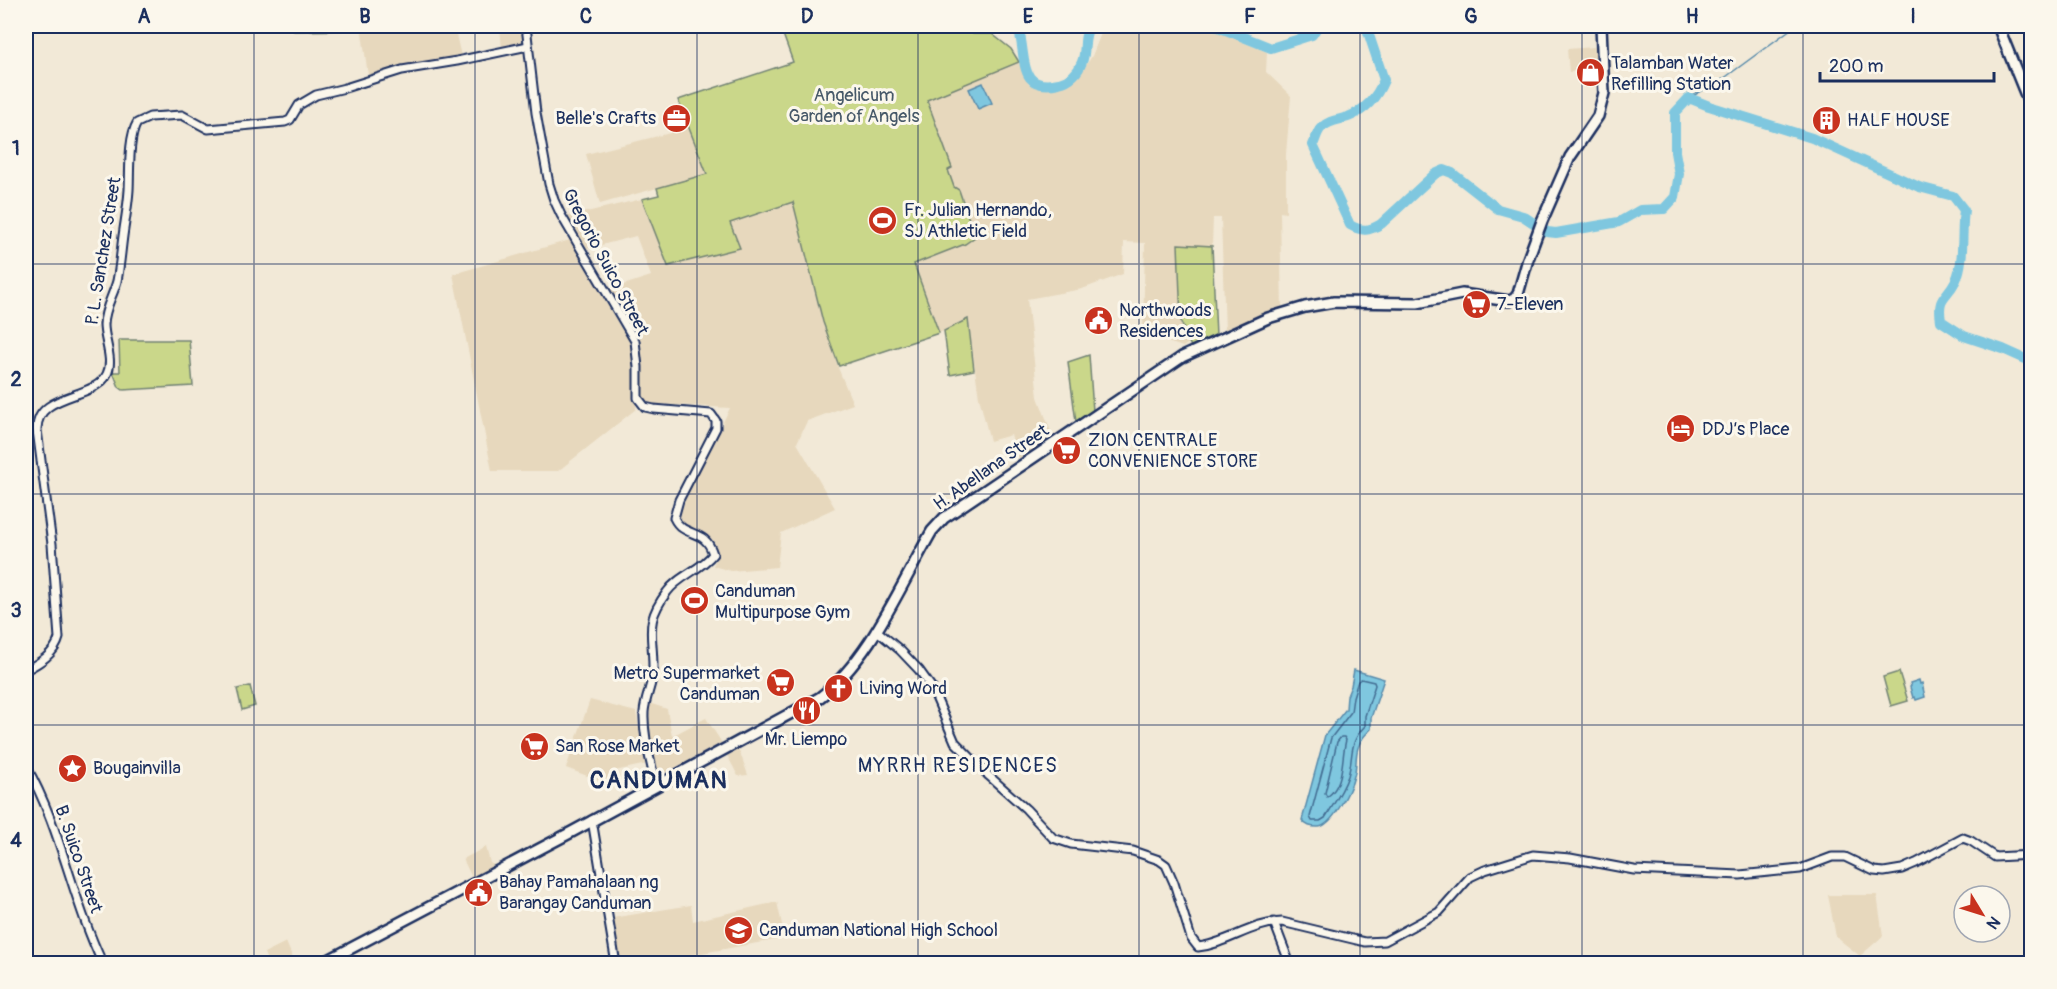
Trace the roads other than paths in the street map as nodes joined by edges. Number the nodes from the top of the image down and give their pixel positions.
1 (526, 26) edge
2 (1601, 26) edge
3 (1998, 26) edge
4 (528, 46) junction
5 (2031, 110) edge
6 (876, 630) junction
7 (26, 670) edge
8 (26, 766) edge
9 (656, 786) junction
10 (592, 820) junction
11 (2031, 855) edge
12 (1274, 922) junction
13 (103, 963) edge
14 (321, 963) edge
15 (616, 963) edge
16 (1290, 963) edge

1 - 4 street, Gregorio Suico Street
2 - 6 main road, H. Abellana Street
3 - 5 main road
4 - 7 street, P. L. Sanchez Street
4 - 9 street, Gregorio Suico Street
6 - 9 main road, H. Abellana Street
6 - 12 street
8 - 13 street, B. Suico Street
9 - 10 main road, H. Abellana Street
10 - 14 main road, H. Abellana Street
10 - 15 street
11 - 12 street
12 - 16 street

